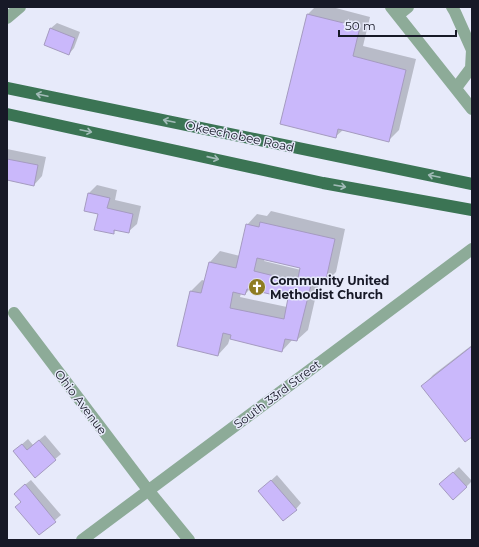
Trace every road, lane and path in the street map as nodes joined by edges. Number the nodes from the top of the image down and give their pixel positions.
1 (20, 7) edge
2 (408, 7) edge
3 (452, 7) edge
4 (394, 11) edge
5 (7, 18) edge
6 (7, 88) edge
7 (456, 88) junction
8 (472, 109) edge
9 (7, 114) edge
10 (472, 184) edge
11 (472, 210) edge
12 (472, 249) edge
13 (14, 314) dead end
14 (148, 490) junction
15 (82, 540) edge
16 (189, 540) edge

1 - 5 street
2 - 4 street
3 - 7 street
4 - 7 street
10 -> 6 main road, Okeechobee Road
7 - 8 street
9 -> 11 main road
12 - 14 street, South 33rd Street
13 - 14 street, Ohio Avenue
14 - 15 street, South 33rd Street
14 - 16 street, Ohio Avenue

